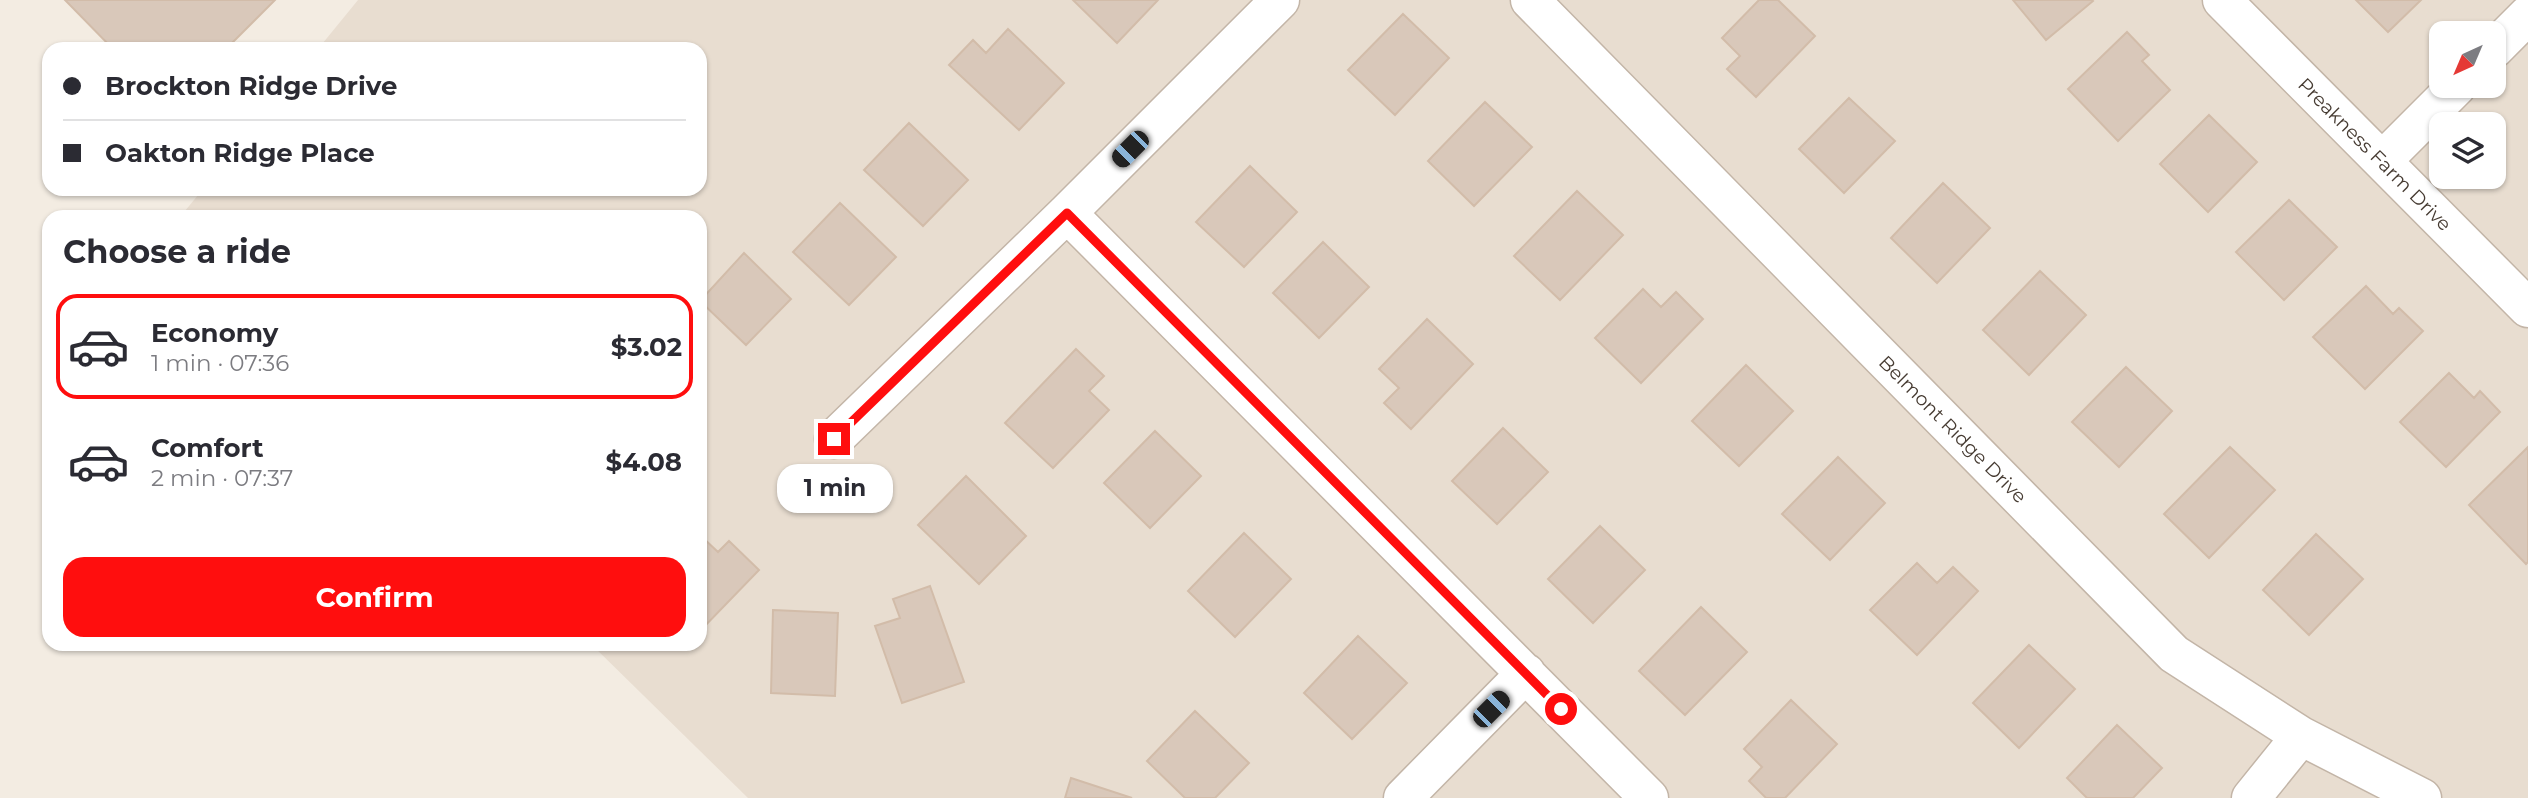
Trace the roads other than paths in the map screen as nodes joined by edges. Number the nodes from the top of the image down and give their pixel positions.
1 (1280, 0) edge
2 (1530, 0) edge
3 (2222, 0) edge
4 (2528, 15) edge
5 (2506, 37) edge
6 (2445, 98) edge
7 (2382, 161) junction
8 (1067, 213) junction
9 (2528, 309) edge
10 (834, 439) dead end
11 (1526, 673) junction
12 (2301, 736) junction
13 (1402, 798) edge
14 (1649, 798) edge
15 (2252, 798) edge
16 (2421, 798) edge

1 - 8 street
2 - 12 street, Belmont Ridge Drive
3 - 7 street, Preakness Farm Drive
4 - 5 street
6 - 7 street
7 - 9 street, Preakness Farm Drive
8 - 10 street
8 - 11 street
11 - 13 street
11 - 14 street
12 - 15 street
12 - 16 street, Belmont Ridge Drive

